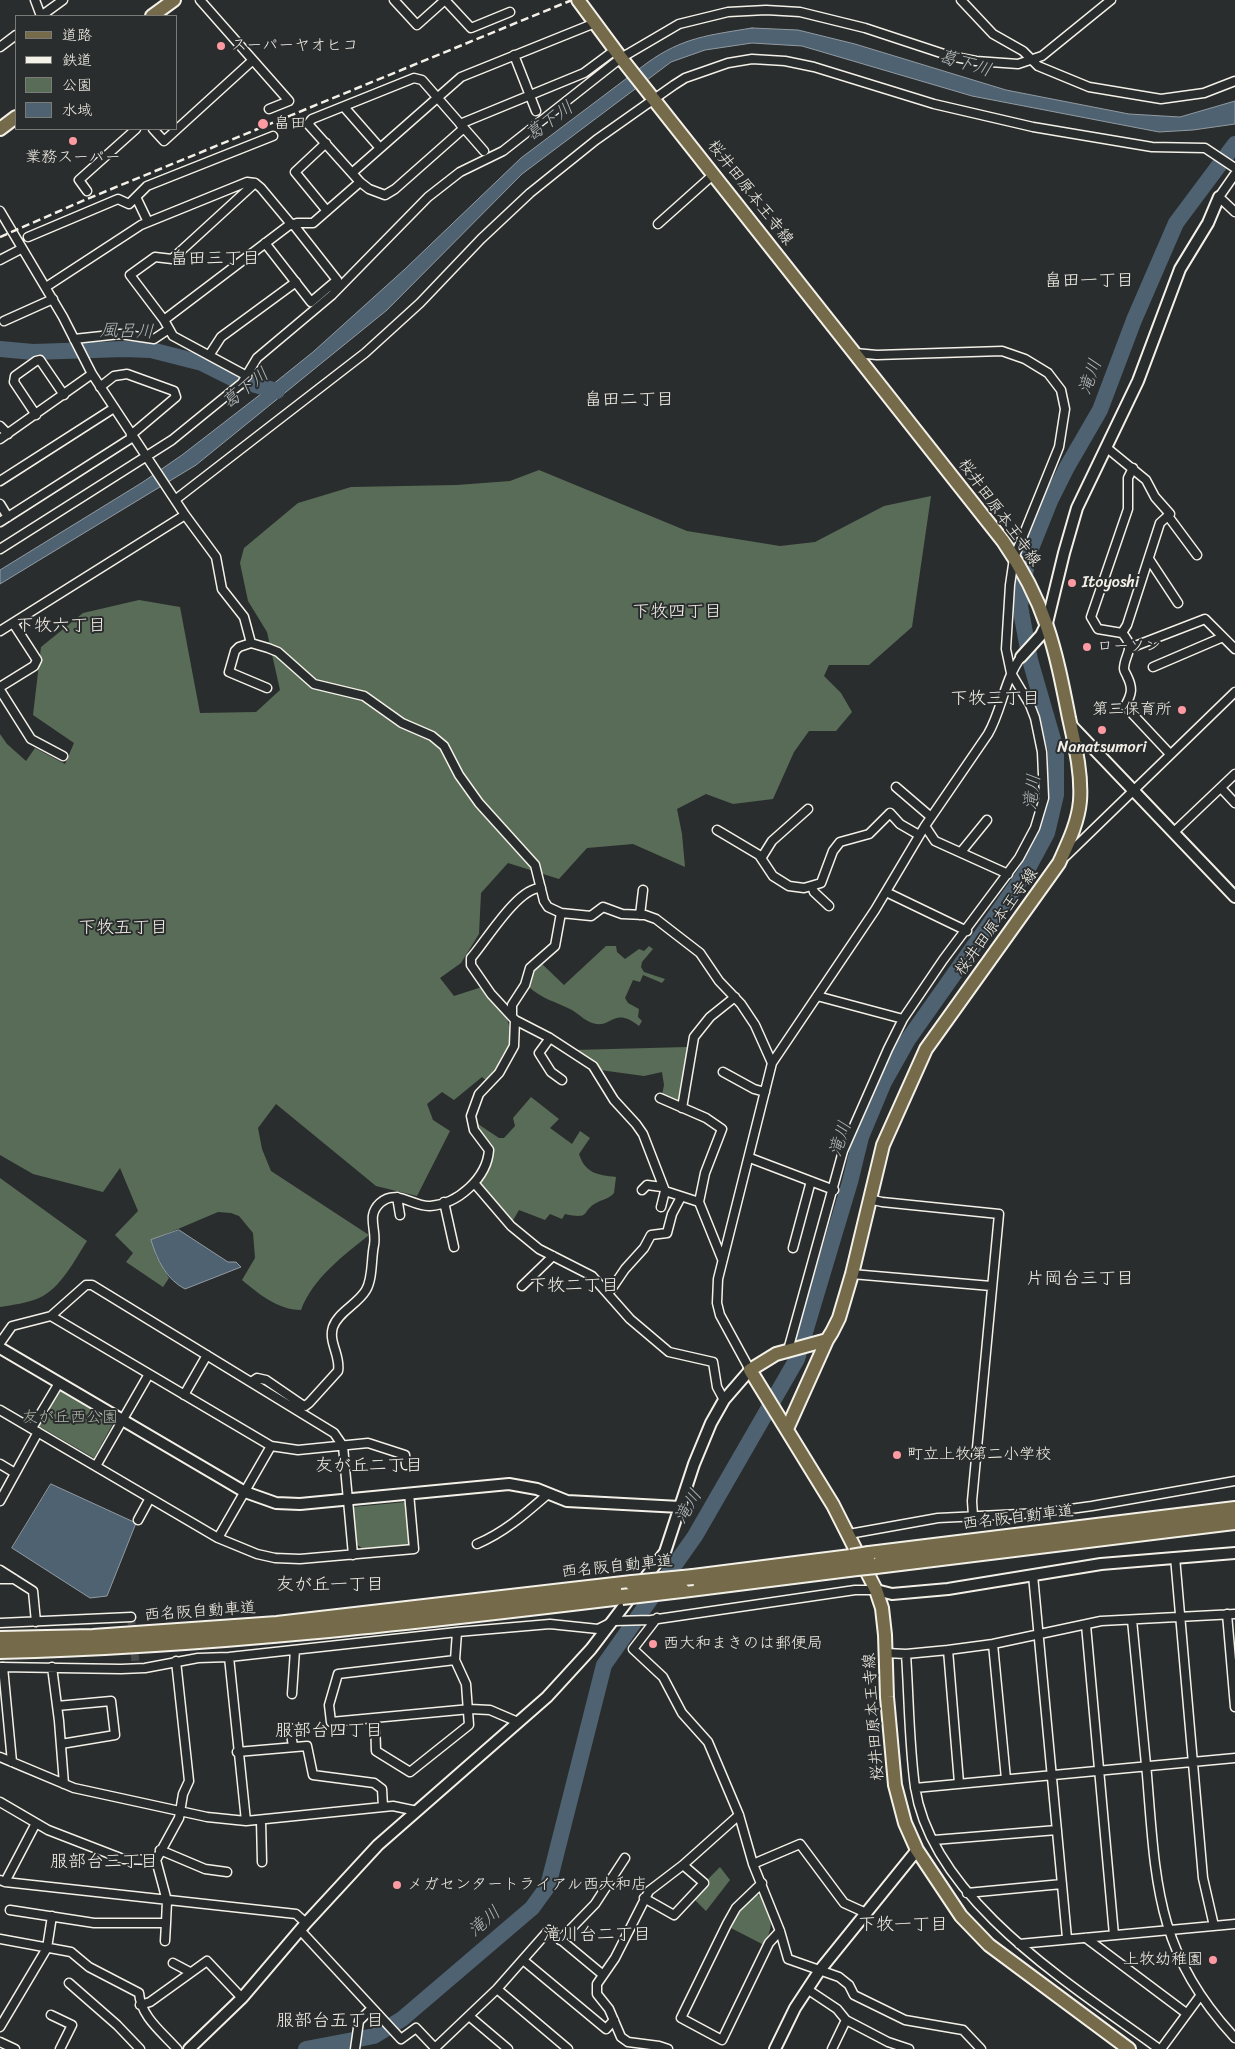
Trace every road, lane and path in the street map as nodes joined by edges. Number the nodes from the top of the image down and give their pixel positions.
1 (35, 0) edge
2 (63, 0) edge
3 (174, 0) edge
4 (200, 0) edge
5 (394, 0) edge
6 (445, 0) edge
7 (578, 0) edge
8 (961, 0) edge
9 (1111, 0) edge
10 (510, 12) dead end
11 (41, 15) edge
12 (42, 15) edge
13 (153, 15) edge
14 (595, 23) junction
15 (15, 36) edge
16 (0, 47) edge
17 (618, 54) junction
18 (514, 55) junction
19 (253, 60) junction
20 (1033, 61) junction
21 (1235, 81) edge
22 (530, 95) junction
23 (437, 98) junction
24 (655, 100) junction
25 (344, 107) junction
26 (269, 109) dead end
27 (536, 111) dead end
28 (15, 118) edge
29 (462, 126) junction
30 (178, 128) edge
31 (0, 129) edge
32 (135, 130) edge
33 (154, 130) edge
34 (176, 130) edge
35 (272, 136) dead end
36 (326, 143) junction
37 (380, 148) junction
38 (484, 151) dead end
39 (1235, 168) edge
40 (352, 173) junction
41 (714, 174) junction
42 (1235, 174) edge
43 (360, 182) junction
44 (255, 183) junction
45 (86, 191) dead end
46 (136, 197) junction
47 (1220, 197) junction
48 (0, 211) edge
49 (327, 211) junction
50 (1235, 212) edge
51 (148, 222) junction
52 (292, 224) junction
53 (658, 224) dead end
54 (28, 237) dead end
55 (265, 243) junction
56 (22, 249) junction
57 (0, 260) edge
58 (296, 282) junction
59 (46, 288) junction
60 (53, 299) junction
61 (164, 320) junction
62 (4, 322) dead end
63 (169, 329) junction
64 (74, 339) junction
65 (855, 353) junction
66 (210, 354) junction
67 (92, 374) junction
68 (247, 376) junction
69 (100, 387) junction
70 (64, 395) junction
71 (114, 408) junction
72 (36, 415) junction
73 (0, 426) edge
74 (8, 434) junction
75 (132, 436) junction
76 (0, 439) edge
77 (1107, 448) junction
78 (145, 456) junction
79 (1133, 468) junction
80 (0, 481) edge
81 (176, 500) junction
82 (0, 504) edge
83 (185, 515) junction
84 (1168, 516) junction
85 (8, 517) junction
86 (0, 522) edge
87 (0, 549) edge
88 (1197, 555) dead end
89 (1149, 560) junction
90 (1016, 561) junction
91 (1178, 603) dead end
92 (13, 623) junction
93 (1048, 623) junction
94 (0, 631) edge
95 (1122, 633) junction
96 (1223, 637) junction
97 (251, 643) junction
98 (1130, 648) junction
99 (1235, 649) edge
100 (1021, 657) joint
101 (1153, 667) dead end
102 (1011, 673) junction
103 (0, 688) edge
104 (267, 688) dead end
105 (1235, 692) edge
106 (1070, 724) junction
107 (1170, 754) junction
108 (63, 756) dead end
109 (1235, 774) edge
110 (896, 787) dead end
111 (1221, 788) junction
112 (1133, 789) junction
113 (1235, 803) edge
114 (808, 809) dead end
115 (931, 817) junction
116 (987, 820) dead end
117 (925, 826) junction
118 (717, 830) dead end
119 (1174, 832) junction
120 (919, 834) junction
121 (961, 852) junction
122 (762, 857) junction
123 (1060, 863) junction
124 (1008, 874) junction
125 (812, 886) junction
126 (541, 888) junction
127 (643, 890) dead end
128 (886, 892) junction
129 (1235, 897) edge
130 (829, 906) dead end
131 (561, 913) junction
132 (640, 915) junction
133 (967, 930) junction
134 (817, 996) junction
135 (735, 997) junction
136 (513, 1019) junction
137 (903, 1019) junction
138 (550, 1038) junction
139 (772, 1063) junction
140 (723, 1072) dead end
141 (562, 1080) dead end
142 (765, 1092) junction
143 (660, 1098) dead end
144 (682, 1108) junction
145 (750, 1158) junction
146 (811, 1181) junction
147 (475, 1184) junction
148 (664, 1189) junction
149 (642, 1190) dead end
150 (834, 1190) junction
151 (397, 1197) junction
152 (681, 1197) junction
153 (869, 1199) junction
154 (444, 1202) junction
155 (699, 1202) junction
156 (661, 1207) dead end
157 (400, 1215) dead end
158 (454, 1247) dead end
159 (793, 1248) dead end
160 (553, 1256) junction
161 (722, 1260) junction
162 (852, 1274) junction
163 (522, 1286) dead end
164 (991, 1286) junction
165 (608, 1294) junction
166 (51, 1316) junction
167 (821, 1342) junction
168 (0, 1343) edge
169 (0, 1348) edge
170 (788, 1350) junction
171 (207, 1355) junction
172 (750, 1370) junction
173 (149, 1374) junction
174 (251, 1382) junction
175 (59, 1383) junction
176 (184, 1395) junction
177 (724, 1400) junction
178 (0, 1410) edge
179 (122, 1420) junction
180 (786, 1428) junction
181 (35, 1430) junction
182 (271, 1446) junction
183 (342, 1446) junction
184 (0, 1464) edge
185 (406, 1465) dead end
186 (96, 1466) junction
187 (15, 1473) junction
188 (1235, 1481) edge
189 (245, 1492) junction
190 (409, 1493) junction
191 (548, 1494) junction
192 (150, 1498) junction
193 (348, 1499) junction
194 (0, 1501) edge
195 (680, 1507) junction
196 (1235, 1509) edge
197 (972, 1516) junction
198 (138, 1520) dead end
199 (1235, 1522) edge
200 (849, 1534) junction
201 (218, 1538) junction
202 (477, 1544) dead end
203 (1235, 1553) edge
204 (353, 1555) junction
205 (1174, 1557) junction
206 (872, 1560) junction
207 (854, 1562) junction
208 (0, 1570) edge
209 (1033, 1575) junction
210 (0, 1579) edge
211 (14, 1579) junction
212 (876, 1590) junction
213 (1231, 1614) edge
214 (131, 1617) dead end
215 (1179, 1617) junction
216 (654, 1619) junction
217 (1132, 1620) junction
218 (614, 1621) junction
219 (36, 1622) junction
220 (0, 1623) edge
221 (1086, 1624) junction
222 (457, 1632) junction
223 (1040, 1634) junction
224 (0, 1639) edge
225 (993, 1644) junction
226 (295, 1650) junction
227 (948, 1650) junction
228 (0, 1651) edge
229 (886, 1653) junction
230 (906, 1654) junction
231 (229, 1657) junction
232 (455, 1660) junction
233 (176, 1661) junction
234 (2, 1667) edge
235 (52, 1667) junction
236 (292, 1694) dead end
237 (57, 1706) junction
238 (1235, 1707) edge
239 (470, 1709) junction
240 (375, 1718) junction
241 (518, 1722) junction
242 (290, 1728) dead end
243 (61, 1744) junction
244 (293, 1746) junction
245 (238, 1752) junction
246 (0, 1757) edge
247 (1235, 1758) edge
248 (12, 1762) junction
249 (1192, 1762) junction
250 (1146, 1766) junction
251 (1099, 1771) junction
252 (1053, 1775) junction
253 (1006, 1779) junction
254 (64, 1784) junction
255 (959, 1784) junction
256 (915, 1788) junction
257 (1, 1804) edge
258 (383, 1807) junction
259 (182, 1810) junction
260 (417, 1810) junction
261 (739, 1816) junction
262 (262, 1820) junction
263 (246, 1821) junction
264 (36, 1823) junction
265 (1057, 1830) junction
266 (934, 1840) junction
267 (160, 1850) junction
268 (917, 1850) junction
269 (625, 1858) dead end
270 (156, 1860) junction
271 (262, 1862) dead end
272 (753, 1864) junction
273 (683, 1865) junction
274 (227, 1872) dead end
275 (3, 1881) edge
276 (762, 1883) junction
277 (1062, 1884) junction
278 (967, 1893) junction
279 (644, 1898) junction
280 (167, 1901) junction
281 (10, 1910) dead end
282 (866, 1913) junction
283 (52, 1916) junction
284 (166, 1923) junction
285 (1235, 1924) edge
286 (303, 1926) junction
287 (1214, 1926) junction
288 (1167, 1929) junction
289 (780, 1931) junction
290 (1114, 1935) junction
291 (1067, 1938) junction
292 (1086, 1938) junction
293 (0, 1939) edge
294 (165, 1940) dead end
295 (560, 1940) junction
296 (1019, 1944) junction
297 (47, 1948) junction
298 (523, 1960) junction
299 (173, 1963) dead end
300 (820, 1970) junction
301 (190, 1972) junction
302 (602, 1974) junction
303 (69, 1983) dead end
304 (497, 1988) junction
305 (807, 1989) junction
306 (1200, 1996) junction
307 (242, 1998) junction
308 (140, 2005) junction
309 (372, 2008) junction
310 (1186, 2014) junction
311 (51, 2015) dead end
312 (469, 2016) junction
313 (614, 2020) junction
314 (846, 2020) junction
315 (0, 2027) edge
316 (1235, 2038) edge
317 (0, 2042) edge
318 (886, 2045) edge
319 (625, 2046) edge
320 (435, 2048) edge
321 (15, 2049) edge
322 (60, 2049) edge
323 (140, 2049) edge
324 (178, 2049) edge
325 (190, 2049) edge
326 (355, 2049) edge
327 (508, 2049) edge
328 (568, 2049) edge
329 (668, 2049) edge
330 (775, 2049) edge
331 (832, 2049) edge
332 (909, 2049) edge
333 (981, 2049) edge
334 (1129, 2049) edge
335 (1160, 2049) edge

1 - 11 street
2 - 12 street
3 - 13 main road
4 - 19 street
5 - 6 street
6 - 10 street
7 - 14 main road, 桜井田原本王寺線
8 - 20 street
9 - 20 street
14 - 17 main road, 桜井田原本王寺線
14 - 18 street
15 - 16 street
17 - 20 street
17 - 22 street
17 - 24 main road, 桜井田原本王寺線
17 - 68 street
18 - 22 street
18 - 23 street
19 - 26 street
19 - 30 street
20 - 21 street
22 - 27 street
22 - 29 street
23 - 25 street
23 - 29 street
23 - 37 street
24 - 39 street
24 - 41 main road, 桜井田原本王寺線
24 - 81 street
25 - 36 street
25 - 37 street
28 - 31 main road
29 - 38 street
29 - 43 street
32 - 45 street
33 - 34 street
35 - 46 street
36 - 40 street
36 - 49 street
37 - 40 street
40 - 43 street
41 - 53 street
41 - 65 main road, 桜井田原本王寺線
42 - 47 street
43 - 49 street
44 - 51 street
44 - 52 street
44 - 61 street
46 - 51 street
46 - 54 street
47 - 50 street
47 - 77 street
48 - 56 street
49 - 52 street
51 - 59 street
52 - 55 street
52 - 58 street
55 - 58 street
55 - 61 street
56 - 57 street
56 - 59 street
58 - 66 street
59 - 60 street
60 - 62 street
60 - 64 street
61 - 63 street
63 - 64 street
63 - 66 street
64 - 67 street
65 - 90 main road, 桜井田原本王寺線
65 - 90 street
66 - 68 street
67 - 69 street
67 - 70 street
68 - 78 street
69 - 71 street
69 - 75 street
70 - 72 street
70 - 72 street
71 - 75 street
71 - 80 street
72 - 74 street
73 - 74 street
74 - 76 street
75 - 78 street
75 - 85 street
77 - 79 street
77 - 93 street
78 - 81 street
78 - 87 street
79 - 84 street
79 - 95 street
81 - 83 street
82 - 85 street
83 - 92 street
83 - 97 street
84 - 88 street
84 - 89 street
85 - 86 street
89 - 91 street
89 - 95 street
90 - 93 main road, 桜井田原本王寺線
90 - 102 street
92 - 94 street
92 - 103 street
93 - 100 street
93 - 106 main road, 桜井田原本王寺線
95 - 98 street
96 - 98 street
96 - 99 street
96 - 101 street
97 - 104 street
97 - 126 street
98 - 107 street
100 - 102 street
102 - 115 street
102 - 124 street
103 - 108 street
105 - 107 street
106 - 112 street
106 - 123 main road, 桜井田原本王寺線
107 - 112 street
109 - 111 street
110 - 115 street
111 - 113 street
111 - 119 street
112 - 119 street
112 - 123 street
114 - 122 street
115 - 117 street
116 - 121 street
117 - 120 street
117 - 121 street
118 - 122 street
119 - 129 street
120 - 125 street
120 - 128 street
121 - 124 street
122 - 125 street
123 - 153 main road, 桜井田原本王寺線
124 - 133 street
125 - 130 street
126 - 131 street
126 - 136 street
127 - 132 street
128 - 133 street
128 - 134 street
131 - 132 street
131 - 136 street
132 - 135 street
133 - 137 street
134 - 137 street
134 - 139 street
135 - 139 street
135 - 144 street
136 - 138 street
136 - 147 street
137 - 150 street
138 - 141 street
138 - 148 street
139 - 142 street
140 - 142 street
142 - 145 street
143 - 144 street
144 - 155 street
145 - 146 street
145 - 161 street
146 - 150 street
146 - 159 street
147 - 154 street
147 - 160 street
148 - 149 street
148 - 152 street
148 - 156 street
150 - 170 street
151 - 154 street
151 - 157 street
151 - 174 street
152 - 155 street
152 - 165 street
153 - 162 main road, 桜井田原本王寺線
153 - 164 street
154 - 158 street
155 - 161 street
160 - 163 street
160 - 165 street
161 - 172 street
162 - 164 street
162 - 167 main road, 桜井田原本王寺線
164 - 197 street
165 - 177 street
166 - 168 street
166 - 171 street
166 - 173 street
167 - 170 main road
167 - 180 main road, 桜井田原本王寺線
169 - 175 street
170 - 172 main road
171 - 174 street
171 - 176 street
172 - 177 street
172 - 180 main road, 桜井田原本王寺線
173 - 176 street
173 - 179 street
174 - 183 street
175 - 179 street
175 - 181 street
176 - 182 street
177 - 195 street
178 - 181 street
179 - 186 street
179 - 189 street
180 - 200 main road, 桜井田原本王寺線
181 - 186 street
181 - 187 street
182 - 183 street
182 - 189 street
183 - 185 street
183 - 193 street
184 - 187 street
186 - 192 street
187 - 194 street
188 - 197 street
189 - 193 street
189 - 201 street
190 - 191 street
190 - 193 street
190 - 204 street
191 - 195 street
191 - 202 street
192 - 198 street
192 - 201 street
193 - 204 street
195 - 218 street
196 - 206 highway, 西名阪自動車道
197 - 200 street
199 - 206 highway, 西名阪自動車道
200 - 212 main road, 桜井田原本王寺線
201 - 204 street
203 - 205 street
205 - 209 street
205 - 215 street
206 - 207 highway, 西名阪自動車道, bridge
207 - 224 highway, 西名阪自動車道, bridge
207 - 228 highway, 西名阪自動車道, bridge
208 - 211 street
209 - 212 street
209 - 223 street
210 - 211 street
211 - 219 street
212 - 216 street
212 - 229 main road, 桜井田原本王寺線
213 - 215 street
213 - 238 street
214 - 219 street
215 - 217 street
215 - 249 street
216 - 218 street
216 - 261 street
217 - 221 street
217 - 250 street
218 - 222 street
218 - 241 street
219 - 220 street
221 - 223 street
221 - 251 street
222 - 226 street
222 - 232 street
223 - 225 street
223 - 252 street
225 - 227 street
225 - 253 street
226 - 231 street
226 - 236 street
227 - 230 street
227 - 255 street
229 - 230 street
229 - 268 main road, 桜井田原本王寺線
230 - 256 street
231 - 233 street
231 - 245 street
232 - 239 street
232 - 240 street
233 - 235 street
233 - 259 street
234 - 235 street
234 - 248 street
235 - 237 street
237 - 243 street
237 - 243 street
239 - 240 street
239 - 240 street
239 - 241 street
241 - 260 street
242 - 244 street
243 - 254 street
244 - 245 street
244 - 258 street
245 - 263 street
246 - 248 street
247 - 249 street
248 - 254 street
249 - 250 street
249 - 287 street
250 - 251 street
250 - 288 street
251 - 252 street
251 - 290 street
252 - 253 street
252 - 265 street
253 - 255 street
254 - 259 street
255 - 256 street
256 - 266 street
257 - 264 street
258 - 260 street
258 - 262 street
259 - 263 street
259 - 267 street
260 - 286 street
261 - 272 street
261 - 273 street
262 - 263 street
262 - 271 street
264 - 270 street
264 - 275 street
265 - 266 street
265 - 277 street
266 - 278 street
267 - 270 street
267 - 274 street
268 - 282 street
268 - 334 main road, 桜井田原本王寺線
269 - 295 street
270 - 280 street
272 - 276 street
272 - 282 street
273 - 279 street
273 - 279 street
275 - 280 street
276 - 289 street
276 - 289 street
277 - 278 street
277 - 291 street
278 - 296 street
279 - 302 street
280 - 284 street
280 - 286 street
281 - 283 street
282 - 300 street
283 - 284 street
283 - 297 street
284 - 294 street
285 - 287 street
286 - 307 street
286 - 309 street
287 - 288 street
288 - 290 street
288 - 306 street
289 - 300 street
290 - 292 street
291 - 292 street
291 - 296 street
292 - 310 street
293 - 297 street
295 - 298 street
295 - 302 street
296 - 335 street
297 - 308 street
297 - 315 street
298 - 304 street
298 - 313 street
299 - 301 street
300 - 305 street
300 - 333 street
301 - 307 street
301 - 308 street
302 - 313 street
303 - 323 street
304 - 312 street
304 - 328 street
305 - 314 street
305 - 330 street
306 - 310 street
306 - 316 street
307 - 325 street
308 - 324 street
309 - 320 street
309 - 326 street
310 - 335 street
311 - 322 street
312 - 320 street
312 - 327 street
313 - 319 street
314 - 318 street
314 - 331 street
317 - 321 street
318 - 332 street
319 - 329 street

